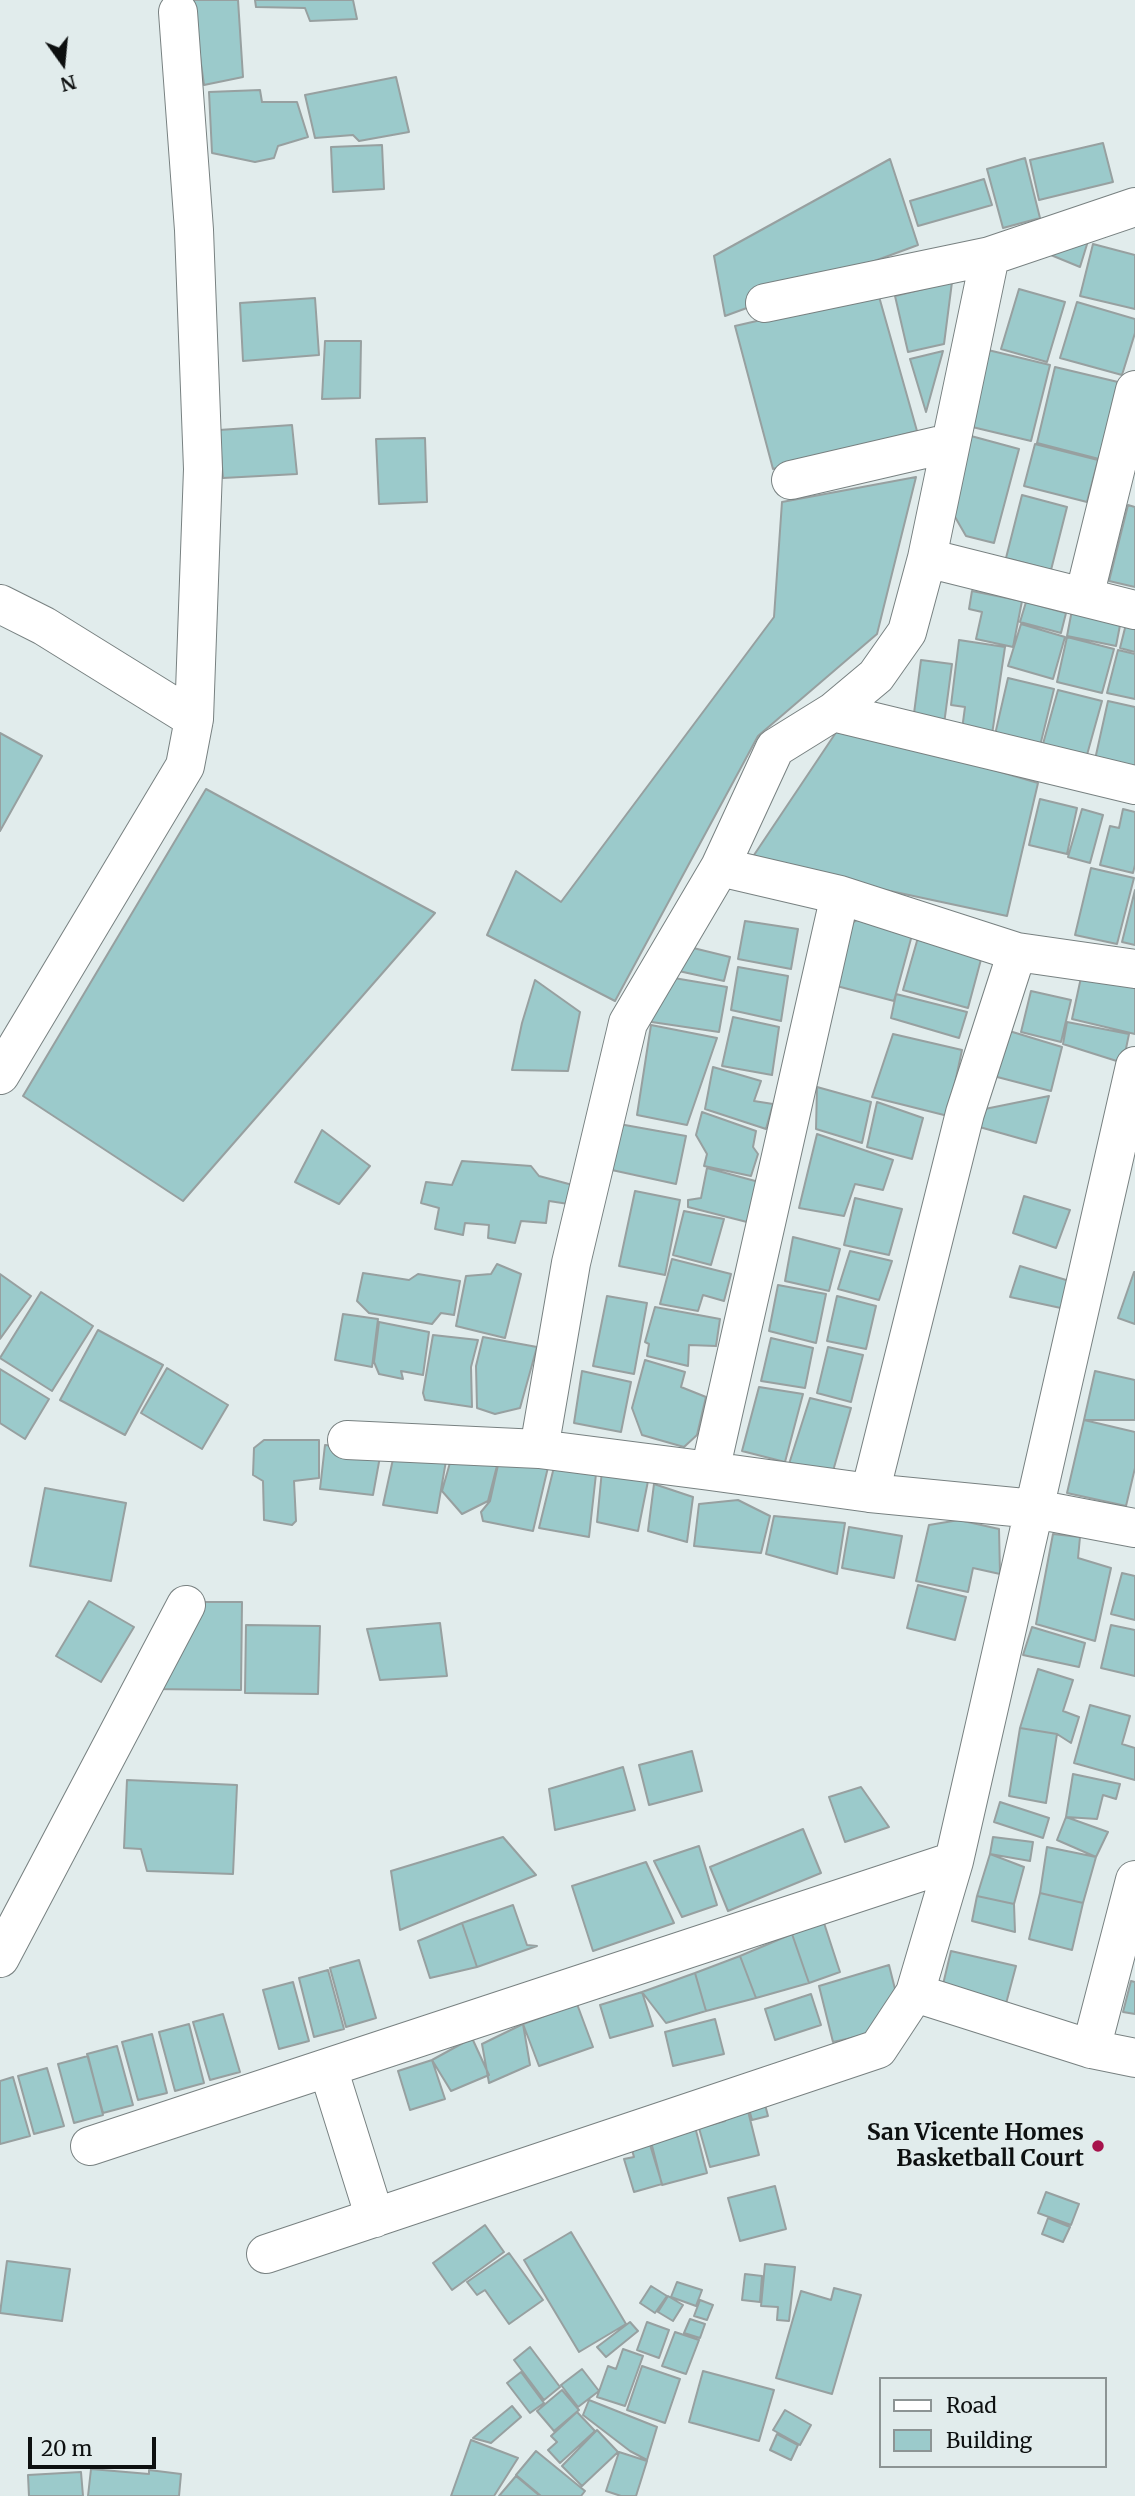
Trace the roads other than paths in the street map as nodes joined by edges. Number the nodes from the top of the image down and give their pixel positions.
1 (178, 12) dead end
2 (1135, 207) edge
3 (990, 256) junction
4 (765, 303) dead end
5 (1135, 390) edge
6 (950, 443) junction
7 (791, 480) dead end
8 (927, 558) junction
9 (1084, 597) junction
10 (0, 604) edge
11 (1135, 610) edge
12 (833, 712) junction
13 (194, 719) junction
14 (1135, 785) edge
15 (720, 867) junction
16 (840, 895) junction
17 (1017, 952) junction
18 (1135, 969) edge
19 (1135, 1066) edge
20 (0, 1075) edge
21 (347, 1440) dead end
22 (540, 1449) junction
23 (710, 1471) junction
24 (870, 1493) junction
25 (1035, 1510) junction
26 (1135, 1528) edge
27 (186, 1605) dead end
28 (954, 1861) junction
29 (1135, 1880) edge
30 (0, 1958) edge
31 (915, 1993) junction
32 (1091, 2049) junction
33 (1135, 2058) edge
34 (328, 2068) junction
35 (90, 2146) dead end
36 (375, 2218) junction
37 (266, 2255) dead end

1 - 13 street
2 - 3 street
3 - 4 street
3 - 6 street
5 - 9 street
6 - 7 street
6 - 8 street
8 - 9 street
8 - 12 street
9 - 11 street
10 - 13 street
12 - 14 street
12 - 15 street
13 - 20 street
15 - 16 street
15 - 22 street
16 - 17 street
16 - 23 street
17 - 18 street
17 - 24 street
19 - 25 street
21 - 22 street
22 - 23 street
23 - 24 street
24 - 25 street
25 - 26 street
25 - 28 street
27 - 30 street
28 - 31 street
28 - 34 street
29 - 32 street
31 - 32 street
31 - 36 street
32 - 33 street
34 - 35 street
34 - 36 street
36 - 37 street

